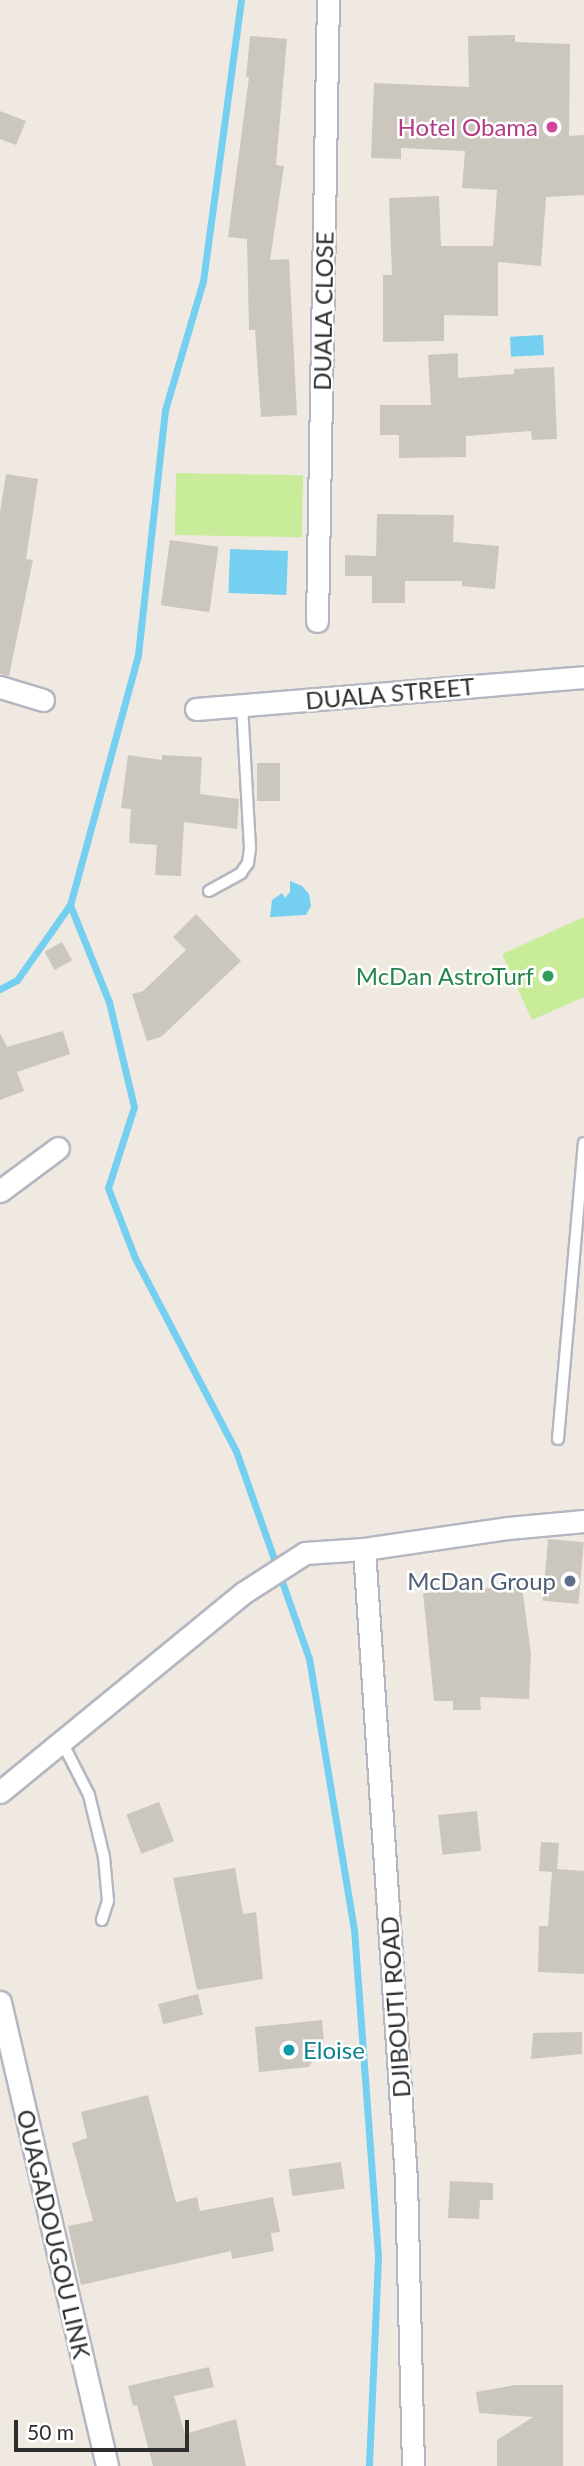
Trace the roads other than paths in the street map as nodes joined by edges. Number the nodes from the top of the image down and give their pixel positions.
1 (328, 0) edge
2 (317, 621) dead end
3 (584, 677) edge
4 (0, 687) edge
5 (43, 700) dead end
6 (242, 705) junction
7 (197, 709) dead end
8 (209, 891) dead end
9 (584, 1143) edge
10 (58, 1149) dead end
11 (0, 1191) edge
12 (558, 1439) dead end
13 (584, 1521) edge
14 (364, 1549) junction
15 (62, 1742) junction
16 (0, 1792) edge
17 (102, 1920) dead end
18 (0, 2002) edge
19 (107, 2466) edge
20 (413, 2466) edge

1 - 2 street, DUALA CLOSE
3 - 6 street, DUALA STREET
4 - 5 street
6 - 7 street, DUALA STREET
6 - 8 lane
9 - 12 lane
10 - 11 street
13 - 14 street
14 - 15 street
14 - 20 street, DJIBOUTI ROAD
15 - 16 street
15 - 17 lane
18 - 19 street, OUAGADOUGOU LINK

